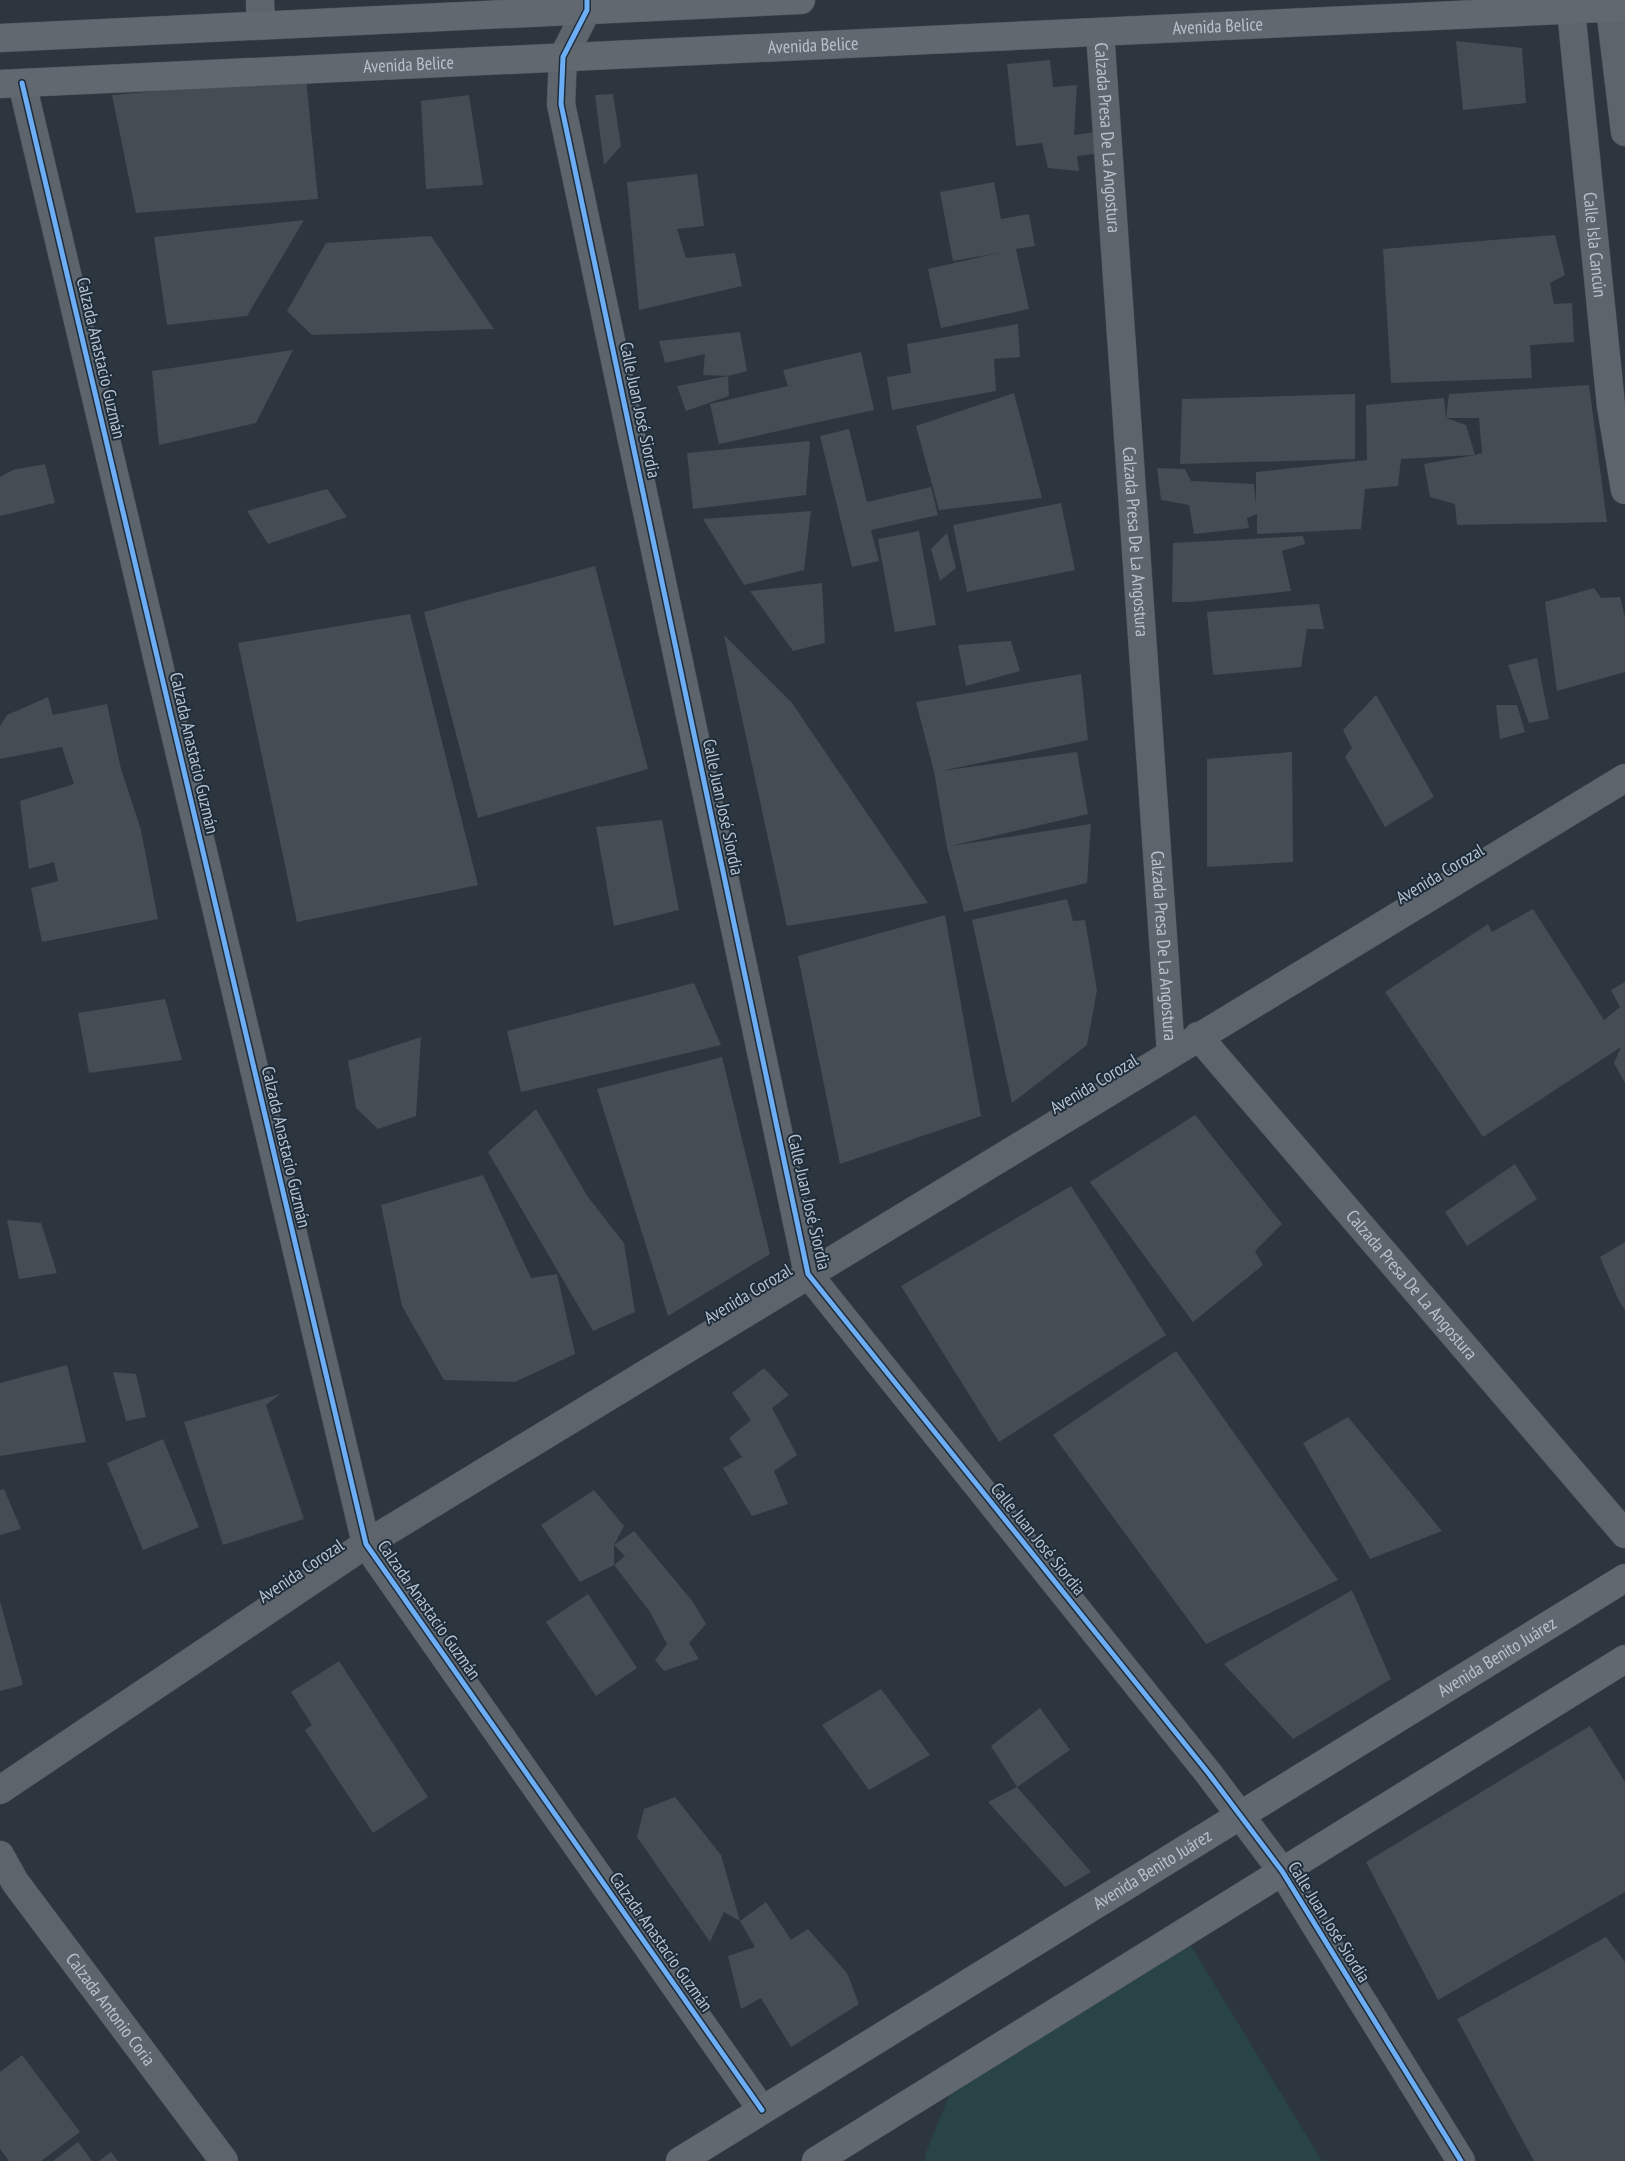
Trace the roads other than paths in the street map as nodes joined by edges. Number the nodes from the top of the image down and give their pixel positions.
1 (801, 0) edge
2 (587, 5) edge
3 (1571, 5) edge
4 (1615, 5) edge
5 (260, 13) edge
6 (1100, 32) junction
7 (0, 38) edge
8 (563, 57) junction
9 (11, 84) edge
10 (1625, 132) edge
11 (1625, 490) edge
12 (1625, 778) edge
13 (1198, 1036) junction
14 (1171, 1053) junction
15 (808, 1274) junction
16 (1625, 1534) edge
17 (366, 1544) junction
18 (1625, 1578) edge
19 (1625, 1659) edge
20 (0, 1790) edge
21 (1240, 1815) junction
22 (0, 1856) edge
23 (1282, 1871) junction
24 (762, 2110) junction
25 (224, 2161) edge
26 (680, 2161) edge
27 (816, 2161) edge
28 (1461, 2161) edge

1 - 2 main road
2 - 5 main road
2 - 8 street
3 - 4 main road, Avenida Belice
3 - 6 main road, Avenida Belice
3 - 11 street, Calle Isla Cancún
4 - 10 street
5 - 7 main road
6 - 8 main road, Avenida Belice
6 - 14 street, Calzada Presa De La Angostura
8 - 9 main road, Avenida Belice
8 - 15 street, Calle Juan José Siordia
9 - 17 street, Calzada Anastacio Guzmán
12 - 13 street, Avenida Corozal
13 - 14 street, Avenida Corozal
13 - 16 street, Calzada Presa De La Angostura
14 - 15 street, Avenida Corozal
15 - 17 street, Avenida Corozal
15 - 21 street, Calle Juan José Siordia
17 - 20 street, Avenida Corozal
17 - 24 street, Calzada Anastacio Guzmán
18 - 21 main road, Avenida Benito Juárez
19 - 23 main road
21 - 23 street, Calle Juan José Siordia
21 - 24 main road, Avenida Benito Juárez
22 - 25 street, Calzada Antonio Coria
23 - 27 main road
23 - 28 street, Calle Juan José Siordia
24 - 26 main road, Avenida Benito Juárez

